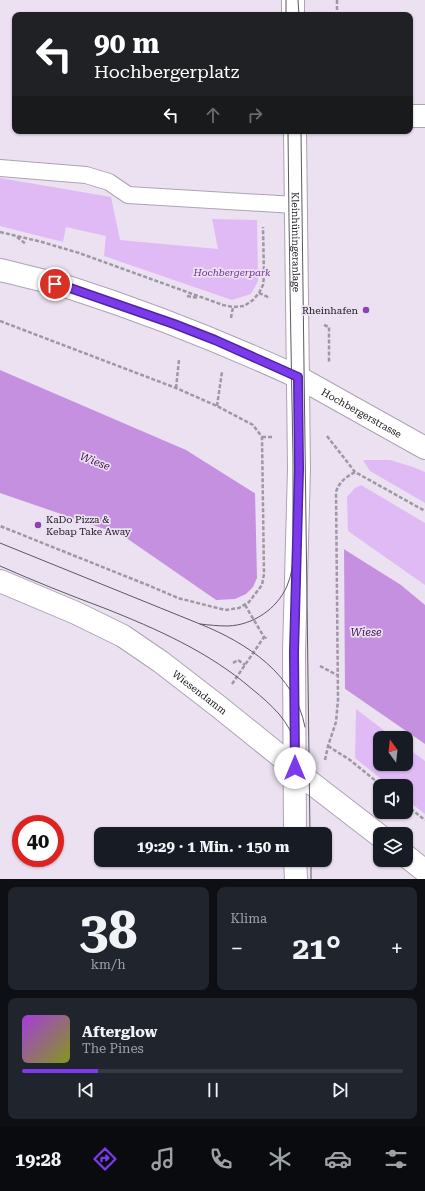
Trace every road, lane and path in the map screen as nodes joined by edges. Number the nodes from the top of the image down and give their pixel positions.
1 (293, 0) edge
2 (337, 0) edge
3 (293, 12) edge
4 (337, 12) edge
5 (413, 116) edge
6 (425, 116) edge
7 (295, 134) edge
8 (0, 168) edge
9 (263, 203) junction
10 (295, 205) junction
11 (0, 232) edge
12 (16, 236) junction
13 (26, 244) dead end
14 (0, 270) edge
15 (187, 296) dead end
16 (206, 299) junction
17 (0, 321) edge
18 (329, 328) dead end
19 (329, 351) dead end
20 (179, 360) dead end
21 (298, 377) junction
22 (176, 388) junction
23 (327, 437) dead end
24 (425, 448) edge
25 (355, 472) junction
26 (425, 511) edge
27 (0, 526) edge
28 (0, 581) edge
29 (245, 605) junction
30 (264, 637) dead end
31 (233, 663) dead end
32 (245, 665) dead end
33 (336, 722) dead end
34 (328, 746) dead end
35 (295, 768) junction
36 (373, 779) edge
37 (413, 811) edge
38 (425, 820) edge
39 (295, 827) edge
40 (373, 831) edge
41 (413, 862) edge
42 (295, 867) edge
43 (425, 871) edge
44 (296, 879) edge

1 - 3 street
2 - 4 path
5 - 6 street
7 - 10 street, Kleinhüningeranlage
8 - 9 lane
9 - 10 lane
9 - 16 path
10 - 21 street, Kleinhüningeranlage
11 - 12 path
12 - 13 path
12 - 16 path
14 - 21 street, Hochbergerstrasse
15 - 16 path
17 - 22 path
18 - 19 path
20 - 22 path
21 - 24 street, Hochbergerstrasse
21 - 35 street, Kleinhüningeranlage
22 - 29 path
23 - 25 path
25 - 26 path
25 - 33 path
27 - 29 path
28 - 35 street, Wiesendamm
29 - 30 path
31 - 32 path
34 - 36 path
35 - 39 street, Kleinhüningeranlage
35 - 40 street, Wiesendamm
37 - 38 path
41 - 43 street
42 - 44 street

